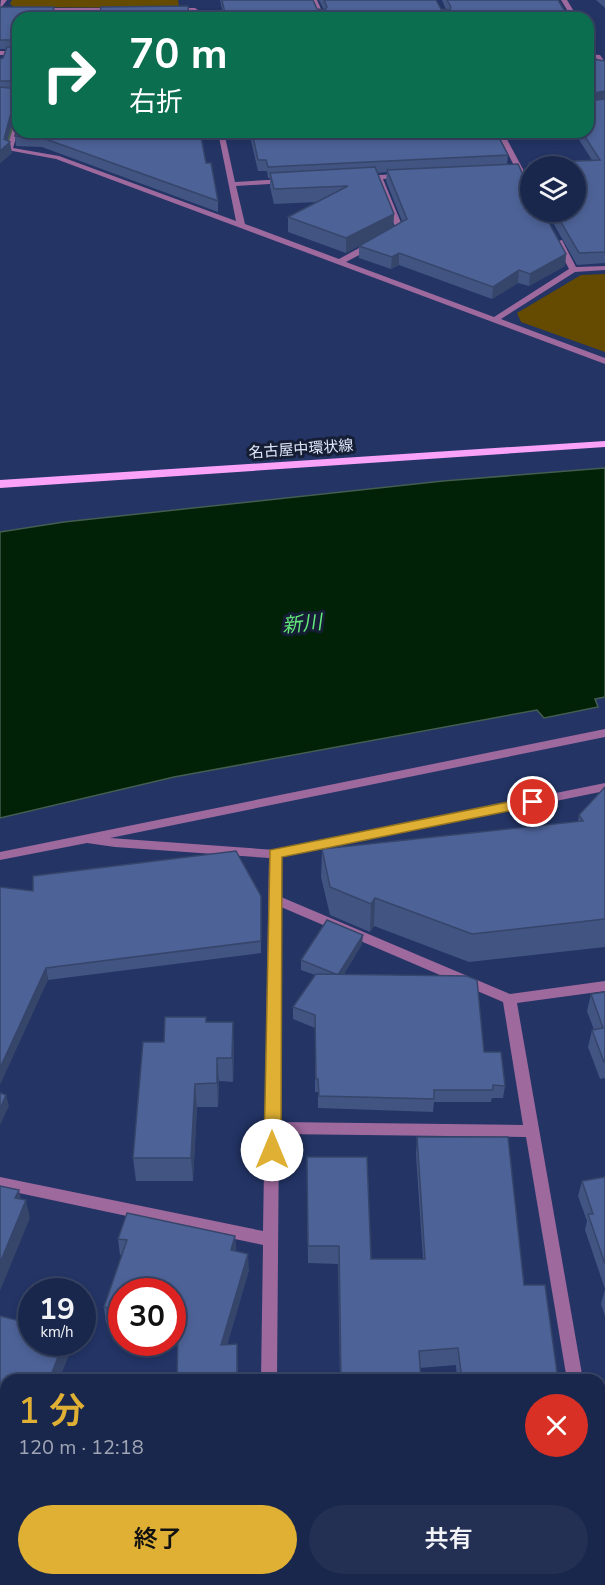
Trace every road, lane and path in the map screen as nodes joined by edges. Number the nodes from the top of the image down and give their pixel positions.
1 (4, 0) edge
2 (193, 0) edge
3 (0, 9) edge
4 (11, 10) edge
5 (34, 10) edge
6 (126, 10) edge
7 (160, 10) edge
8 (195, 10) joint
9 (594, 56) edge
10 (605, 67) edge
11 (12, 133) edge
12 (222, 138) edge
13 (503, 138) edge
14 (4, 150) edge
15 (509, 170) edge
16 (520, 170) joint
17 (412, 175) edge
18 (368, 177) edge
19 (379, 177) junction
20 (289, 181) edge
21 (232, 184) junction
22 (241, 225) junction
23 (552, 230) edge
24 (341, 261) junction
25 (605, 268) edge
26 (573, 270) junction
27 (496, 319) junction
28 (605, 361) edge
29 (605, 444) edge
30 (0, 484) edge
31 (605, 733) edge
32 (605, 787) edge
33 (83, 838) junction
34 (275, 854) junction
35 (0, 856) edge
36 (274, 899) junction
37 (605, 986) edge
38 (509, 999) junction
39 (273, 1128) junction
40 (532, 1131) junction
41 (0, 1183) edge
42 (272, 1240) junction
43 (269, 1374) edge
44 (574, 1374) edge

1 - 3 street
2 - 8 street
3 - 4 street
5 - 6 street
7 - 8 street
9 - 10 street
11 - 14 street
12 - 21 street
13 - 16 street
14 - 22 street
15 - 16 street
17 - 19 street
18 - 19 street
19 - 24 street
20 - 21 street
21 - 22 street
22 - 24 street
23 - 26 street
24 - 27 street
25 - 26 street
26 - 27 street
27 - 28 street
29 - 30 main road, 名古屋中環状線
31 - 33 street
32 - 34 street
33 - 34 street
33 - 35 street
34 - 36 street
36 - 38 street
36 - 39 street
37 - 38 street
38 - 40 street
39 - 40 street
39 - 42 street
40 - 44 street
41 - 42 street
42 - 43 street

